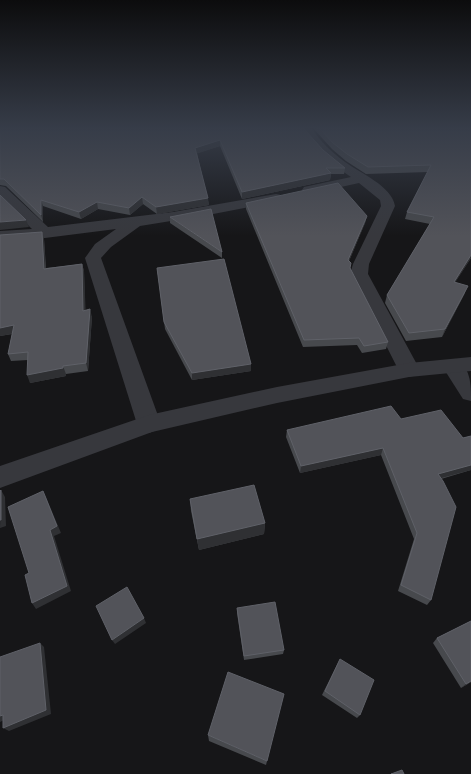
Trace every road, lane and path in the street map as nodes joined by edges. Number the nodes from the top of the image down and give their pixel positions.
1 (342, 164) edge
2 (362, 179) junction
3 (0, 190) edge
4 (136, 223) junction
5 (45, 233) junction
6 (0, 236) edge
7 (462, 365) edge
8 (409, 370) junction
9 (471, 393) edge
10 (149, 424) junction
11 (0, 477) edge

1 - 2 street
2 - 4 street
2 - 8 street
3 - 5 street
4 - 5 street
4 - 10 street
5 - 6 street
7 - 8 street
7 - 9 street
8 - 10 street
10 - 11 street

